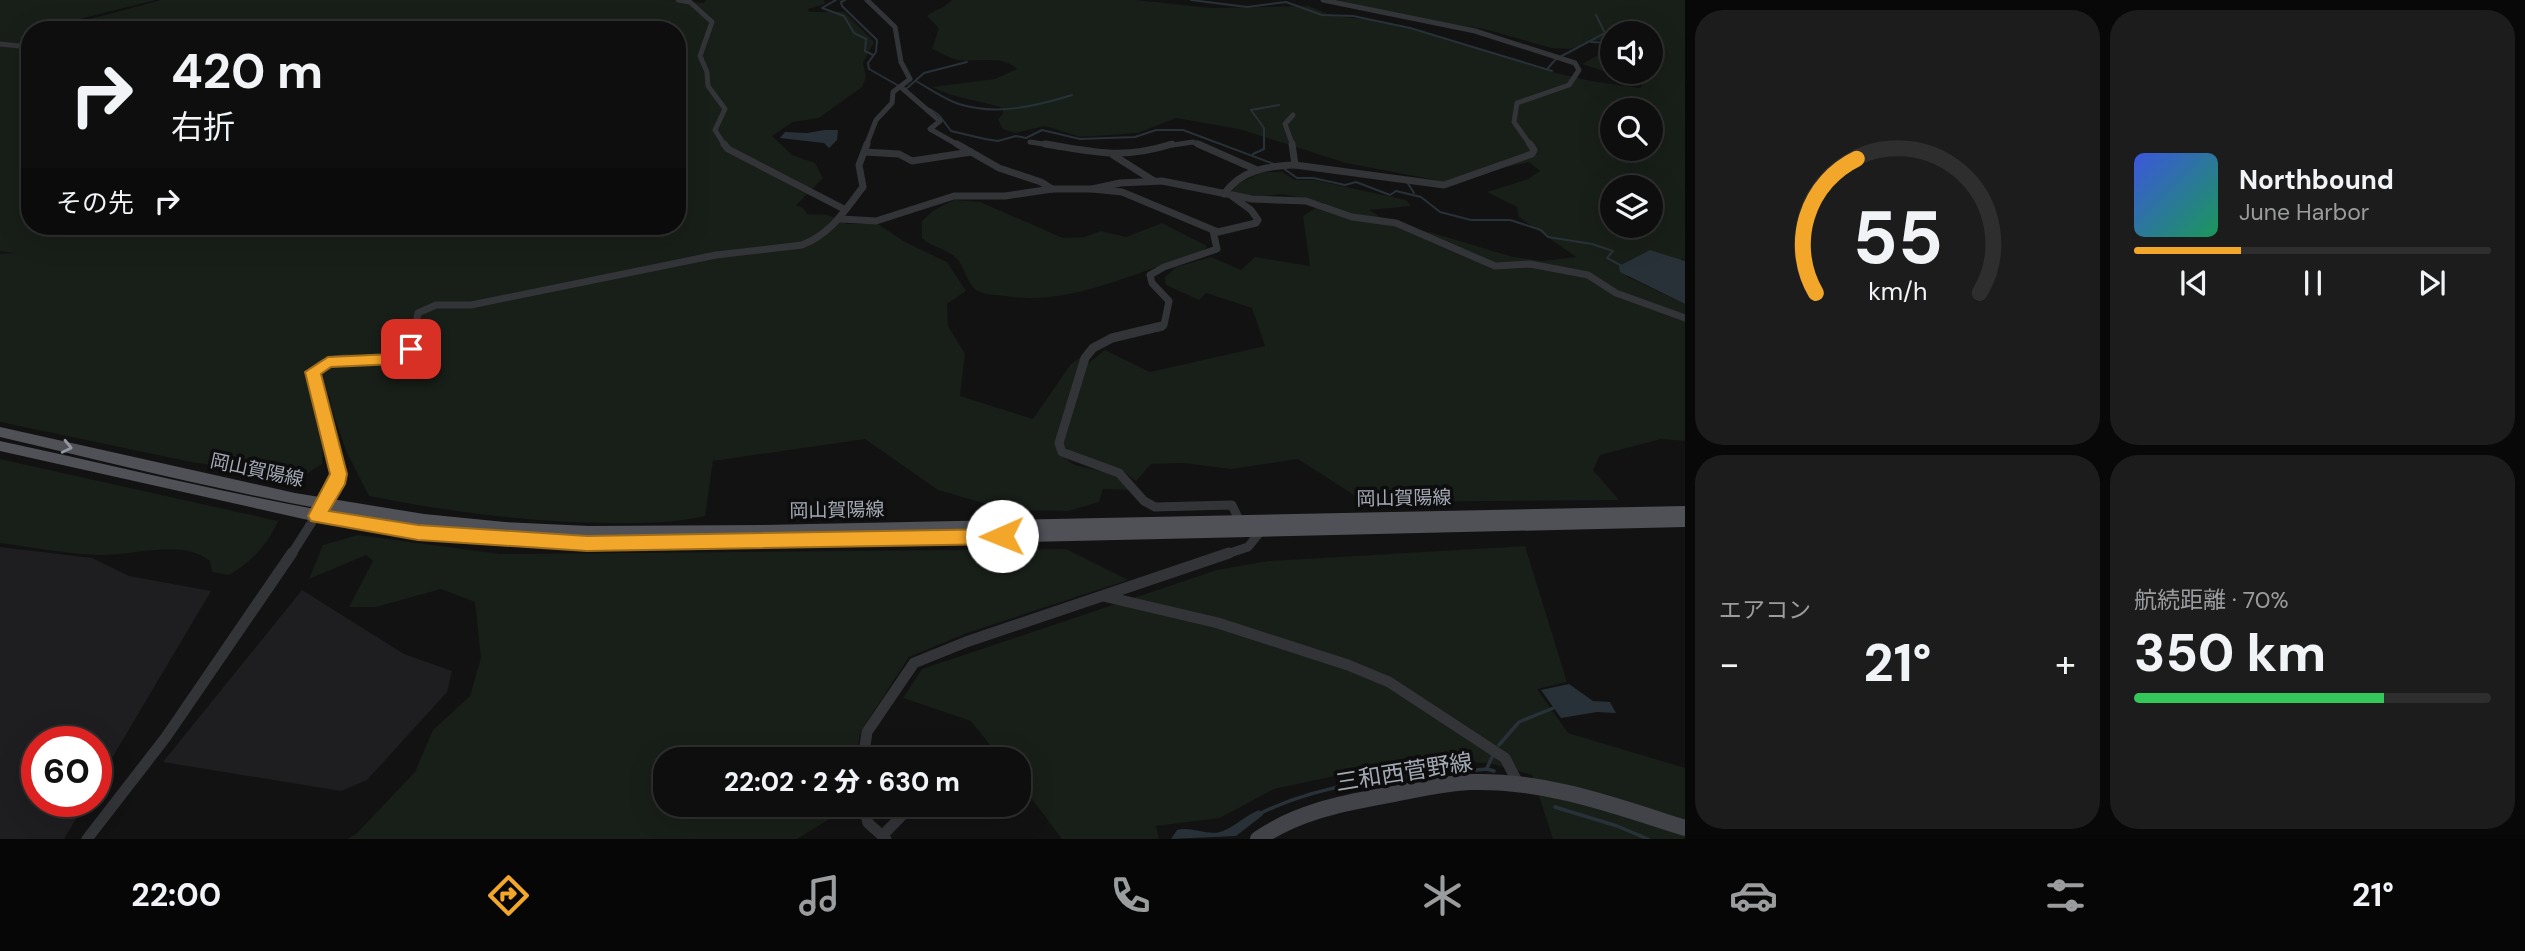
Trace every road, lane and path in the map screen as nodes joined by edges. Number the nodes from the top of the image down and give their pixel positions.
1 (678, 0) edge
2 (867, 0) edge
3 (1323, 0) edge
4 (0, 44) edge
5 (21, 46) edge
6 (902, 88) junction
7 (1293, 115) dead end
8 (1030, 142) dead end
9 (864, 152) junction
10 (973, 152) junction
11 (1113, 155) junction
12 (1295, 165) junction
13 (1256, 170) junction
14 (1156, 182) junction
15 (1052, 189) junction
16 (1092, 189) junction
17 (1228, 195) junction
18 (844, 209) junction
19 (841, 219) junction
20 (1213, 231) junction
21 (1685, 318) edge
22 (0, 432) edge
23 (0, 446) edge
24 (321, 510) junction
25 (1685, 512) edge
26 (1239, 520) junction
27 (1685, 522) edge
28 (1261, 531) junction
29 (1103, 596) junction
30 (865, 747) edge
31 (1518, 783) junction
32 (866, 817) edge
33 (902, 817) edge
34 (1685, 828) edge
35 (884, 837) edge
36 (88, 839) edge
37 (1258, 839) edge

1 - 18 street
2 - 6 street
3 - 12 street
4 - 5 street
6 - 9 street
6 - 10 street
7 - 12 street
8 - 11 street
9 - 10 street
9 - 18 street
10 - 15 street
11 - 13 street
11 - 14 street
12 - 13 street
13 - 17 street
14 - 16 street
14 - 17 street
15 - 16 street
15 - 19 street
16 - 20 street
17 - 20 street
17 - 21 street
18 - 19 street
19 - 24 street
20 - 26 street
22 -> 24 main road, 岡山賀陽線
23 - 24 main road, 岡山賀陽線
24 - 26 main road, 岡山賀陽線
24 - 28 main road, 岡山賀陽線
24 - 36 street
25 - 26 main road, 岡山賀陽線
27 - 28 main road, 岡山賀陽線
28 - 29 street
29 - 30 street
29 - 31 street
31 - 34 main road, 三和西菅野線
31 - 37 main road, 三和西菅野線
32 - 35 street
33 - 35 street

